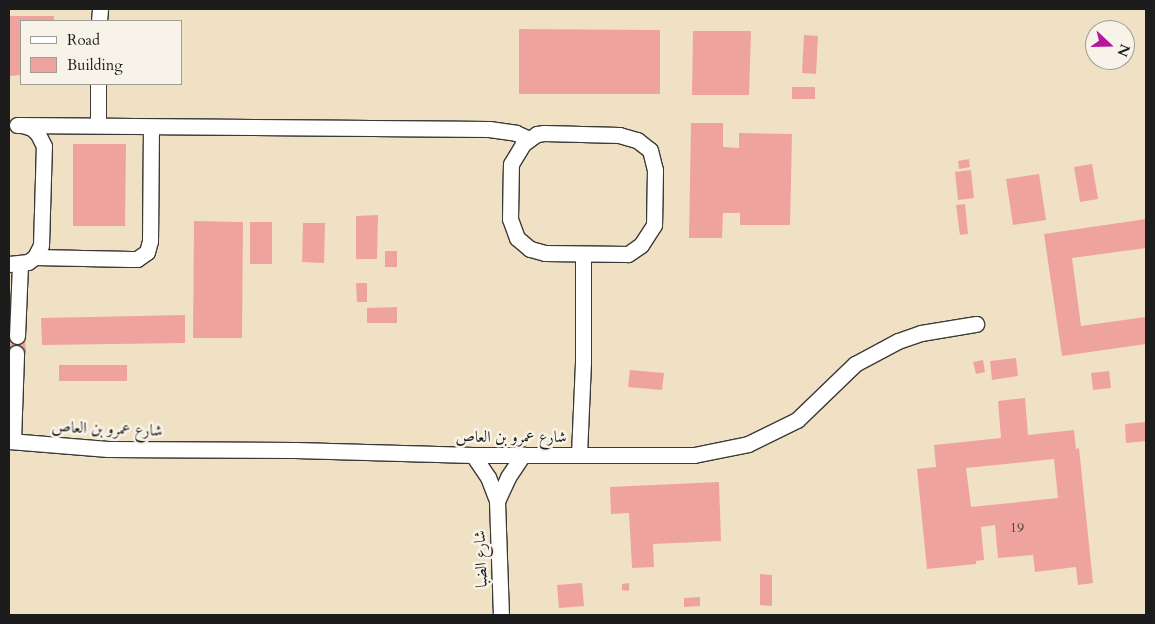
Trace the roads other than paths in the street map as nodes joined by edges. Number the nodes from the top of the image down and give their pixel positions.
1 (98, 85) edge
2 (13, 125) edge
3 (98, 125) junction
4 (151, 127) junction
5 (529, 139) junction
6 (583, 254) junction
7 (35, 257) junction
8 (14, 264) edge
9 (976, 324) dead end
10 (14, 329) edge
11 (16, 353) dead end
12 (11, 441) edge
13 (579, 454) junction
14 (523, 455) junction
15 (473, 456) junction
16 (497, 501) junction
17 (501, 615) edge

1 - 3 street
2 - 3 street
2 - 7 street
3 - 4 street
4 - 5 street
4 - 7 street
5 - 6 street
5 - 6 street
6 - 13 street
7 - 8 street
8 - 10 street
9 - 13 street, شارع عمرو بن العاص
11 - 12 street
12 - 15 street, شارع عمرو بن العاص
13 - 14 street, شارع عمرو بن العاص
14 - 15 street, شارع عمرو بن العاص
14 - 16 street, شارع الضبا
15 - 16 street, شارع الضبا
16 - 17 street, شارع الضبا

